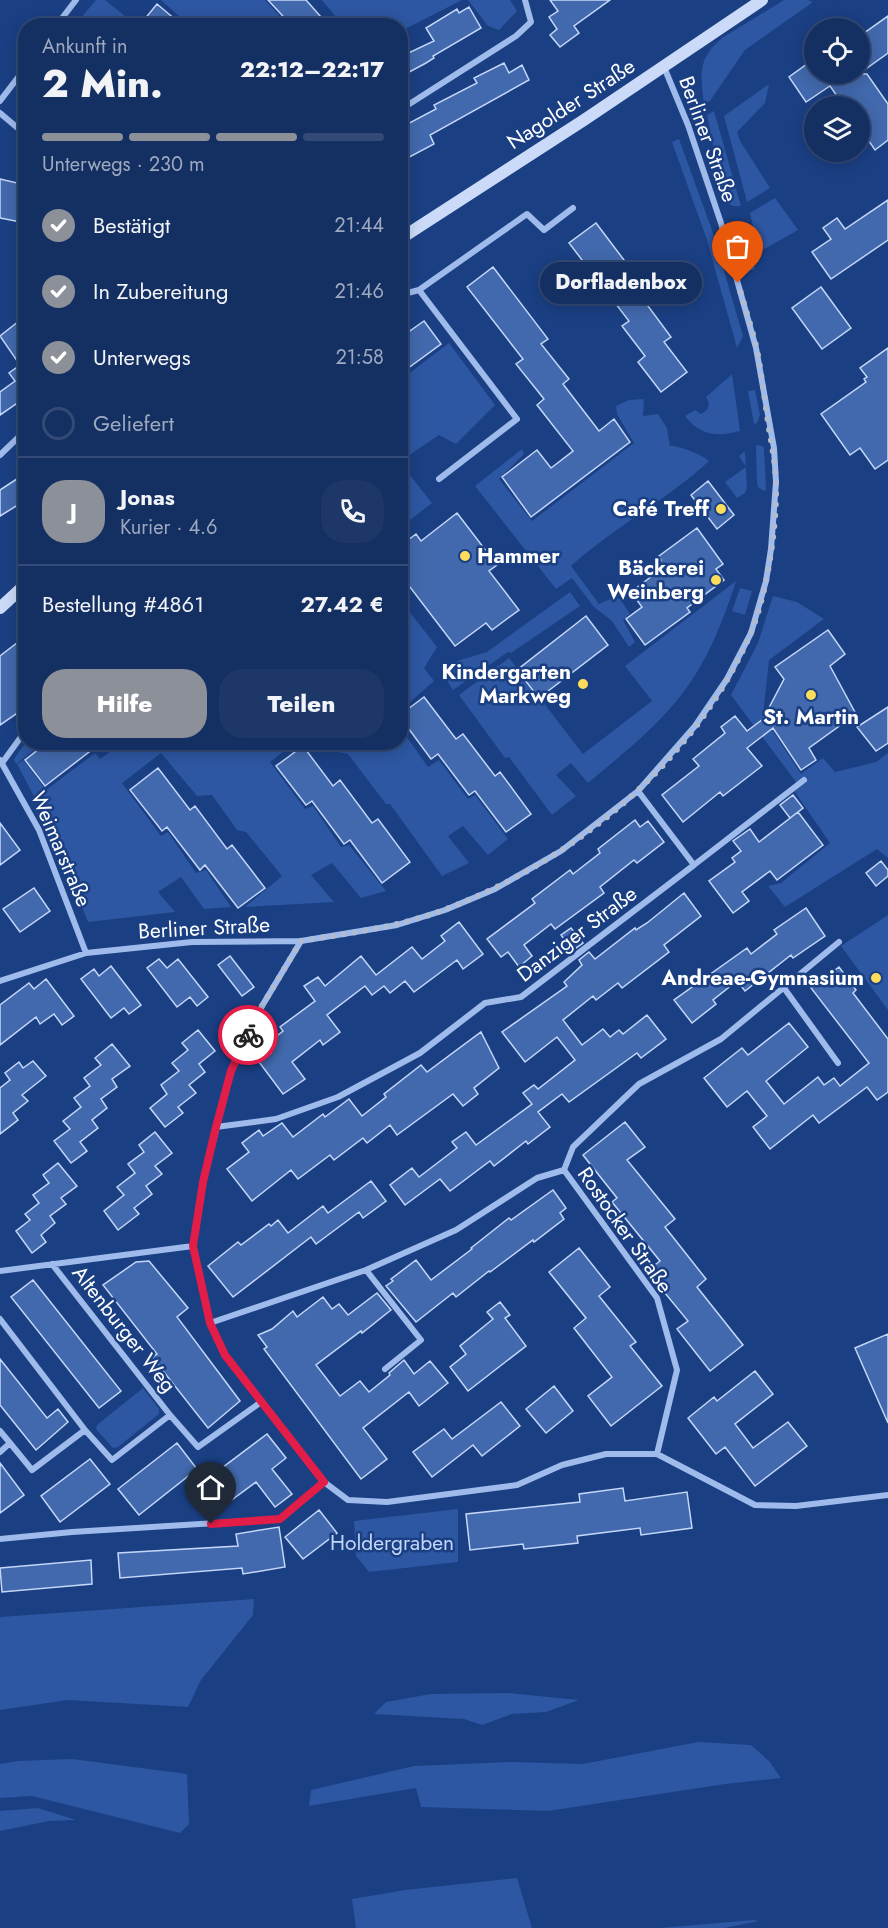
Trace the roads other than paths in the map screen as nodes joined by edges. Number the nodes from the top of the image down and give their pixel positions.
1 (76, 0) edge
2 (525, 0) edge
3 (762, 0) edge
4 (62, 18) edge
5 (664, 67) junction
6 (18, 77) edge
7 (0, 101) edge
8 (408, 105) edge
9 (0, 113) edge
10 (18, 128) edge
11 (573, 208) dead end
12 (408, 234) edge
13 (419, 290) junction
14 (408, 293) edge
15 (18, 438) edge
16 (0, 455) edge
17 (439, 479) dead end
18 (18, 591) edge
19 (0, 608) edge
20 (18, 740) edge
21 (1, 761) edge
22 (804, 780) dead end
23 (638, 791) junction
24 (694, 865) junction
25 (301, 941) junction
26 (839, 942) dead end
27 (86, 953) junction
28 (0, 981) edge
29 (784, 988) junction
30 (838, 1064) dead end
31 (216, 1127) junction
32 (564, 1170) junction
33 (193, 1246) junction
34 (52, 1264) junction
35 (366, 1270) junction
36 (0, 1271) edge
37 (0, 1318) edge
38 (210, 1323) junction
39 (385, 1368) dead end
40 (261, 1402) junction
41 (170, 1415) junction
42 (86, 1430) junction
43 (0, 1431) edge
44 (10, 1443) junction
45 (0, 1452) edge
46 (657, 1454) junction
47 (324, 1482) junction
48 (888, 1495) edge
49 (0, 1539) edge

1 - 4 street
2 - 8 street
3 - 5 main road, Nagolder Straße
5 - 12 main road, Nagolder Straße
5 - 23 street, Berliner Straße
6 - 7 street
9 - 10 street
11 - 13 street
13 - 14 street
13 - 17 street
15 - 16 street
18 - 19 main road
20 - 21 street
21 - 27 street, Weimarstraße
22 - 24 street, Danziger Straße
23 - 24 street
23 - 25 street, Berliner Straße
24 - 31 street, Danziger Straße
25 - 27 street, Berliner Straße
25 - 31 street
26 - 29 street
27 - 28 street, Berliner Straße
29 - 30 street
29 - 32 street
31 - 33 street
32 - 35 street, Rostocker Straße
32 - 46 street, Rostocker Straße
33 - 34 street
33 - 38 street
34 - 36 street
34 - 41 street, Altenburger Weg
35 - 38 street, Rostocker Straße
35 - 39 street
37 - 42 street
38 - 40 street
40 - 41 street, Altenburger Weg
40 - 47 street
41 - 42 street
42 - 44 street
43 - 44 street
44 - 45 street
46 - 47 street
46 - 48 street
47 - 49 street

